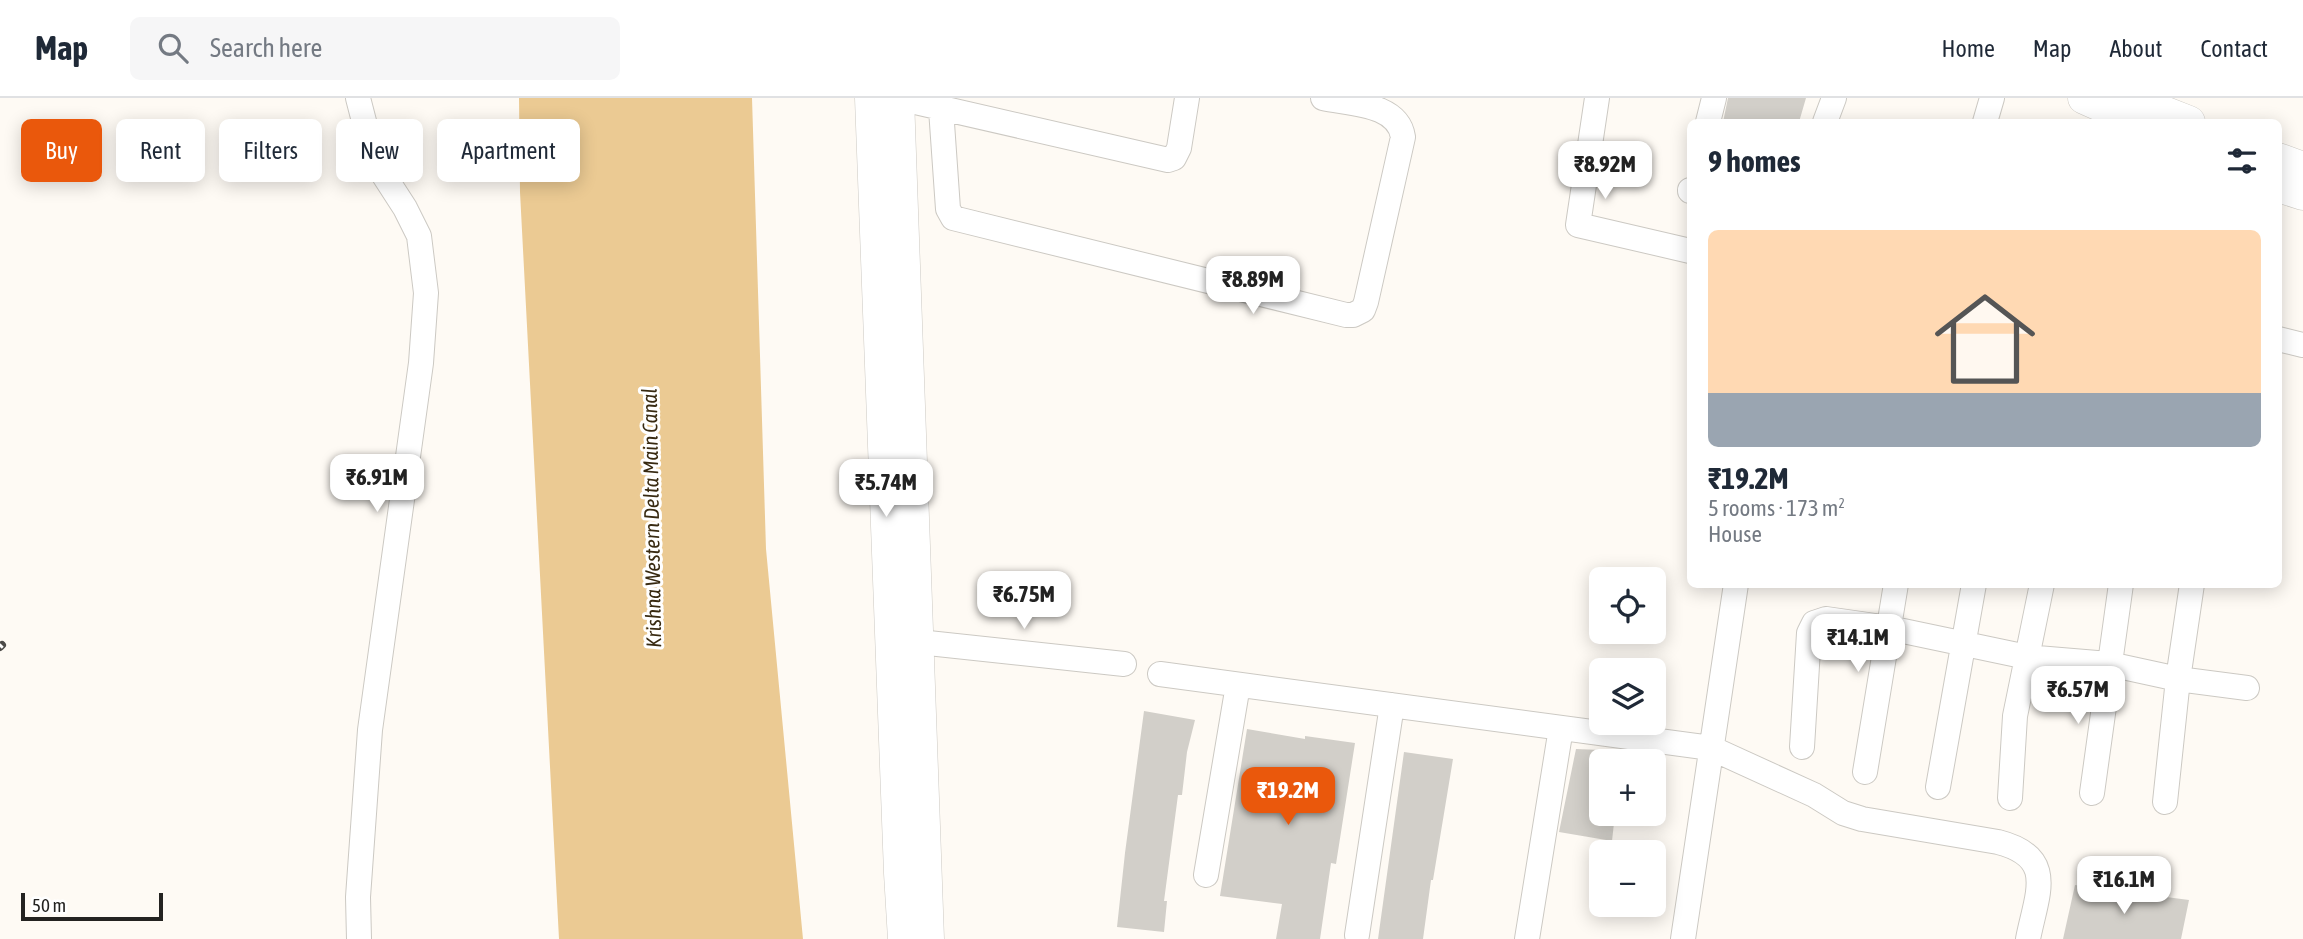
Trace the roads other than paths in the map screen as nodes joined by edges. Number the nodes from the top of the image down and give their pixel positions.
1 (358, 98) edge
2 (871, 98) edge
3 (898, 98) edge
4 (1187, 98) edge
5 (1323, 98) edge
6 (1597, 98) edge
7 (1714, 98) edge
8 (1834, 98) edge
9 (1992, 98) edge
10 (2084, 98) edge
11 (941, 109) junction
12 (2128, 115) edge
13 (1709, 119) edge
14 (1826, 119) edge
15 (1986, 119) edge
16 (2163, 119) edge
17 (2282, 160) edge
18 (2303, 168) edge
19 (2282, 187) edge
20 (2303, 194) edge
21 (887, 200) junction
22 (1687, 250) edge
23 (2282, 340) edge
24 (2303, 345) edge
25 (1734, 588) edge
26 (1895, 588) edge
27 (1973, 588) edge
28 (2041, 588) edge
29 (2120, 588) edge
30 (2191, 588) edge
31 (1889, 628) junction
32 (905, 640) junction
33 (1962, 643) junction
34 (2027, 657) junction
35 (1124, 664) dead end
36 (2109, 664) junction
37 (1160, 674) dead end
38 (2178, 679) junction
39 (1238, 685) junction
40 (2247, 688) dead end
41 (1392, 705) junction
42 (1561, 728) junction
43 (1802, 747) dead end
44 (1712, 748) junction
45 (1865, 772) dead end
46 (1938, 787) dead end
47 (2092, 793) dead end
48 (2010, 798) dead end
49 (2165, 802) dead end
50 (1206, 875) dead end
51 (911, 919) edge
52 (1357, 935) dead end
53 (359, 939) edge
54 (928, 939) edge
55 (1527, 939) edge
56 (1683, 939) edge
57 (2028, 939) edge

1 - 53 street
2 - 21 main road
3 - 11 street
3 - 21 main road
4 - 11 street
5 - 11 street
6 - 22 street
7 - 13 street
8 - 14 street
9 - 15 street
10 - 12 main road
12 - 16 main road
17 - 18 main road
19 - 20 main road
21 - 32 main road
23 - 24 street
25 - 44 street
26 - 31 street
27 - 33 street
28 - 34 street
29 - 36 street
30 - 38 street
31 - 33 street
31 - 43 street
31 - 45 street
32 - 35 street
32 - 51 main road
33 - 34 street
33 - 46 street
34 - 36 street
34 - 48 street
36 - 38 street
36 - 47 street
37 - 39 street
38 - 40 street
38 - 49 street
39 - 41 street
39 - 50 street
41 - 42 street
41 - 52 street
42 - 44 street
42 - 55 street
44 - 56 street
44 - 57 street
51 - 54 main road

